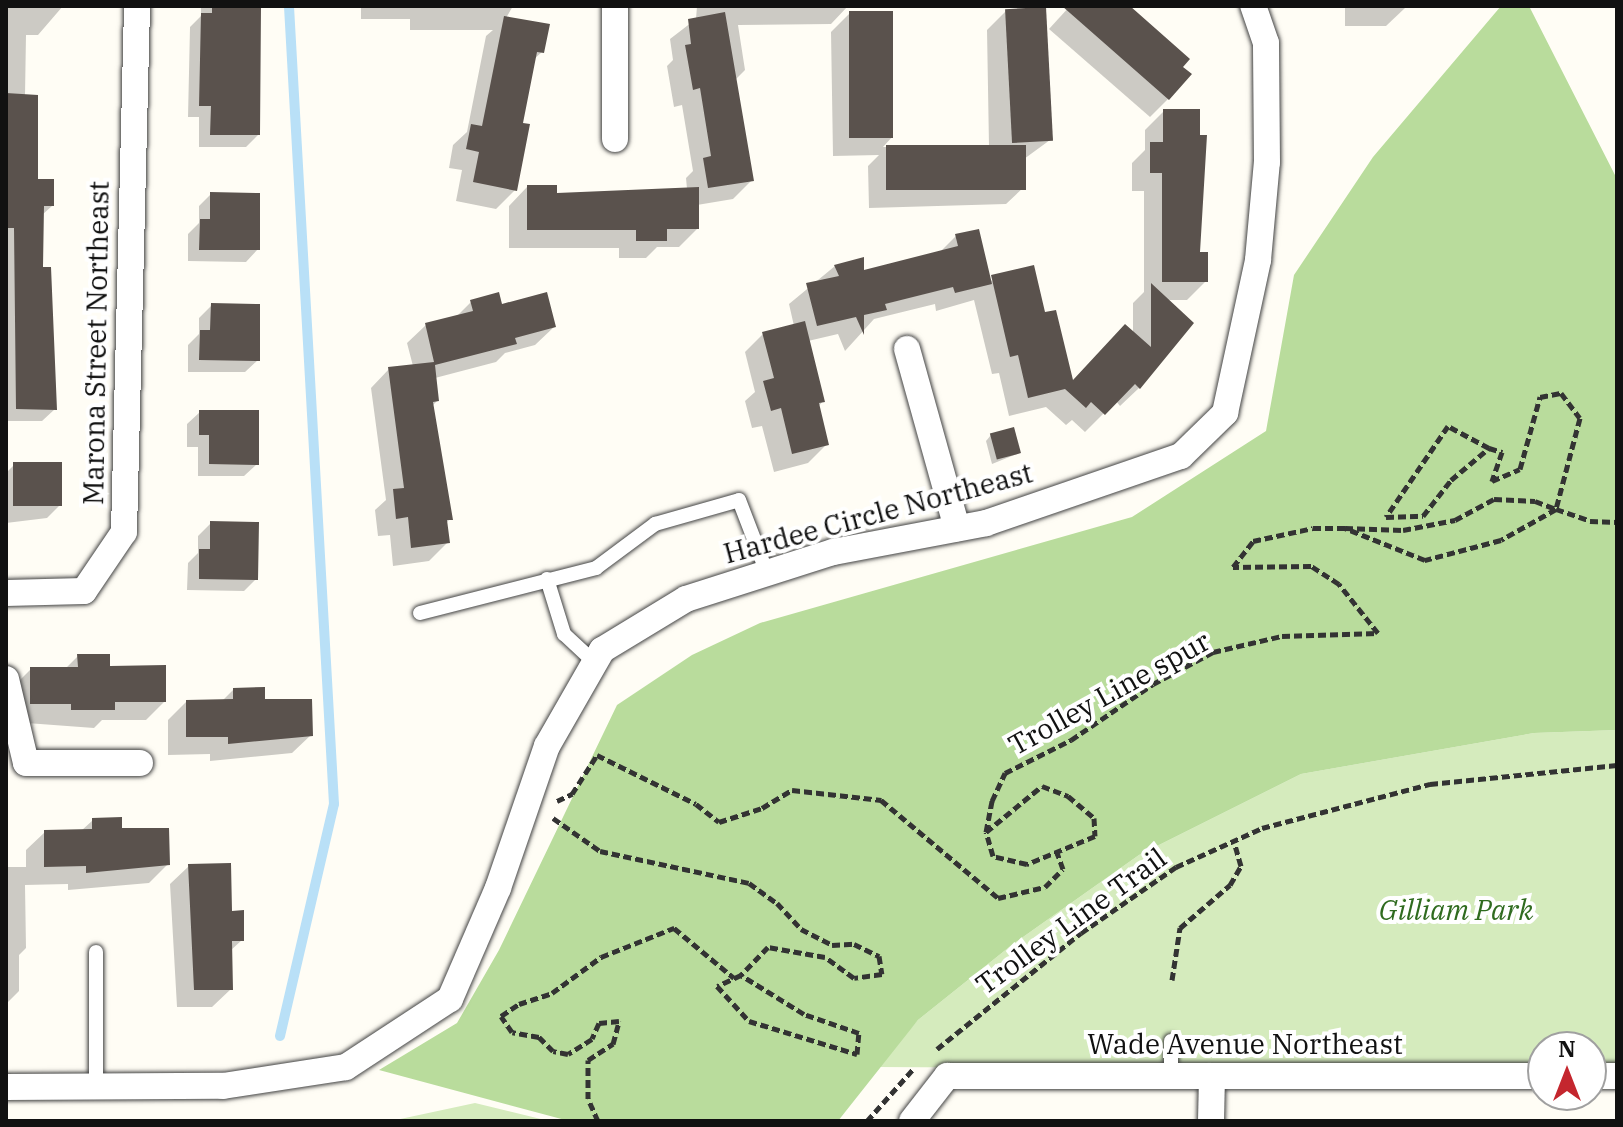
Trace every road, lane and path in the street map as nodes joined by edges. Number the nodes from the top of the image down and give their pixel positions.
1 (137, 6) edge
2 (615, 6) edge
3 (1253, 6) edge
4 (615, 139) dead end
5 (907, 349) dead end
6 (1489, 448) junction
7 (1556, 509) junction
8 (1617, 522) edge
9 (957, 528) junction
10 (1345, 528) junction
11 (767, 573) junction
12 (547, 579) junction
13 (6, 593) edge
14 (420, 613) dead end
15 (594, 662) junction
16 (6, 679) edge
17 (140, 763) dead end
18 (1617, 765) edge
19 (986, 832) junction
20 (1234, 841) junction
21 (1056, 850) junction
22 (96, 952) dead end
23 (741, 975) junction
24 (734, 978) junction
25 (1172, 980) dead end
26 (1171, 1041) dead end
27 (929, 1055) dead end
28 (917, 1065) dead end
29 (1171, 1076) junction
30 (1212, 1076) junction
31 (1527, 1076) edge
32 (6, 1087) edge
33 (96, 1087) junction
34 (598, 1121) edge
35 (867, 1121) edge
36 (912, 1121) edge
37 (1211, 1121) edge

1 - 13 street, Marona Street Northeast
2 - 4 street
3 - 9 street, Hardee Circle Northeast
5 - 9 street
6 - 6 path
6 - 7 path
7 - 8 path
7 - 10 path
7 - 10 path
9 - 11 street, Hardee Circle Northeast
10 - 19 path, Trolley Line spur
11 - 12 lane
11 - 15 street, Hardee Circle Northeast
12 - 14 lane
12 - 15 lane
15 - 33 street, Hardee Circle Northeast
16 - 17 street
18 - 20 path, Trolley Line Trail
19 - 21 path, Trolley Line spur
19 - 21 path, Trolley Line spur
20 - 25 path
20 - 27 path, Trolley Line Trail
21 - 23 path
22 - 33 lane
23 - 24 path
23 - 24 path
24 - 34 path
26 - 29 lane
28 - 35 path
29 - 30 street, Wade Avenue Northeast
29 - 36 street, Wade Avenue Northeast
30 - 31 street, Wade Avenue Northeast
30 - 37 street
32 - 33 street

